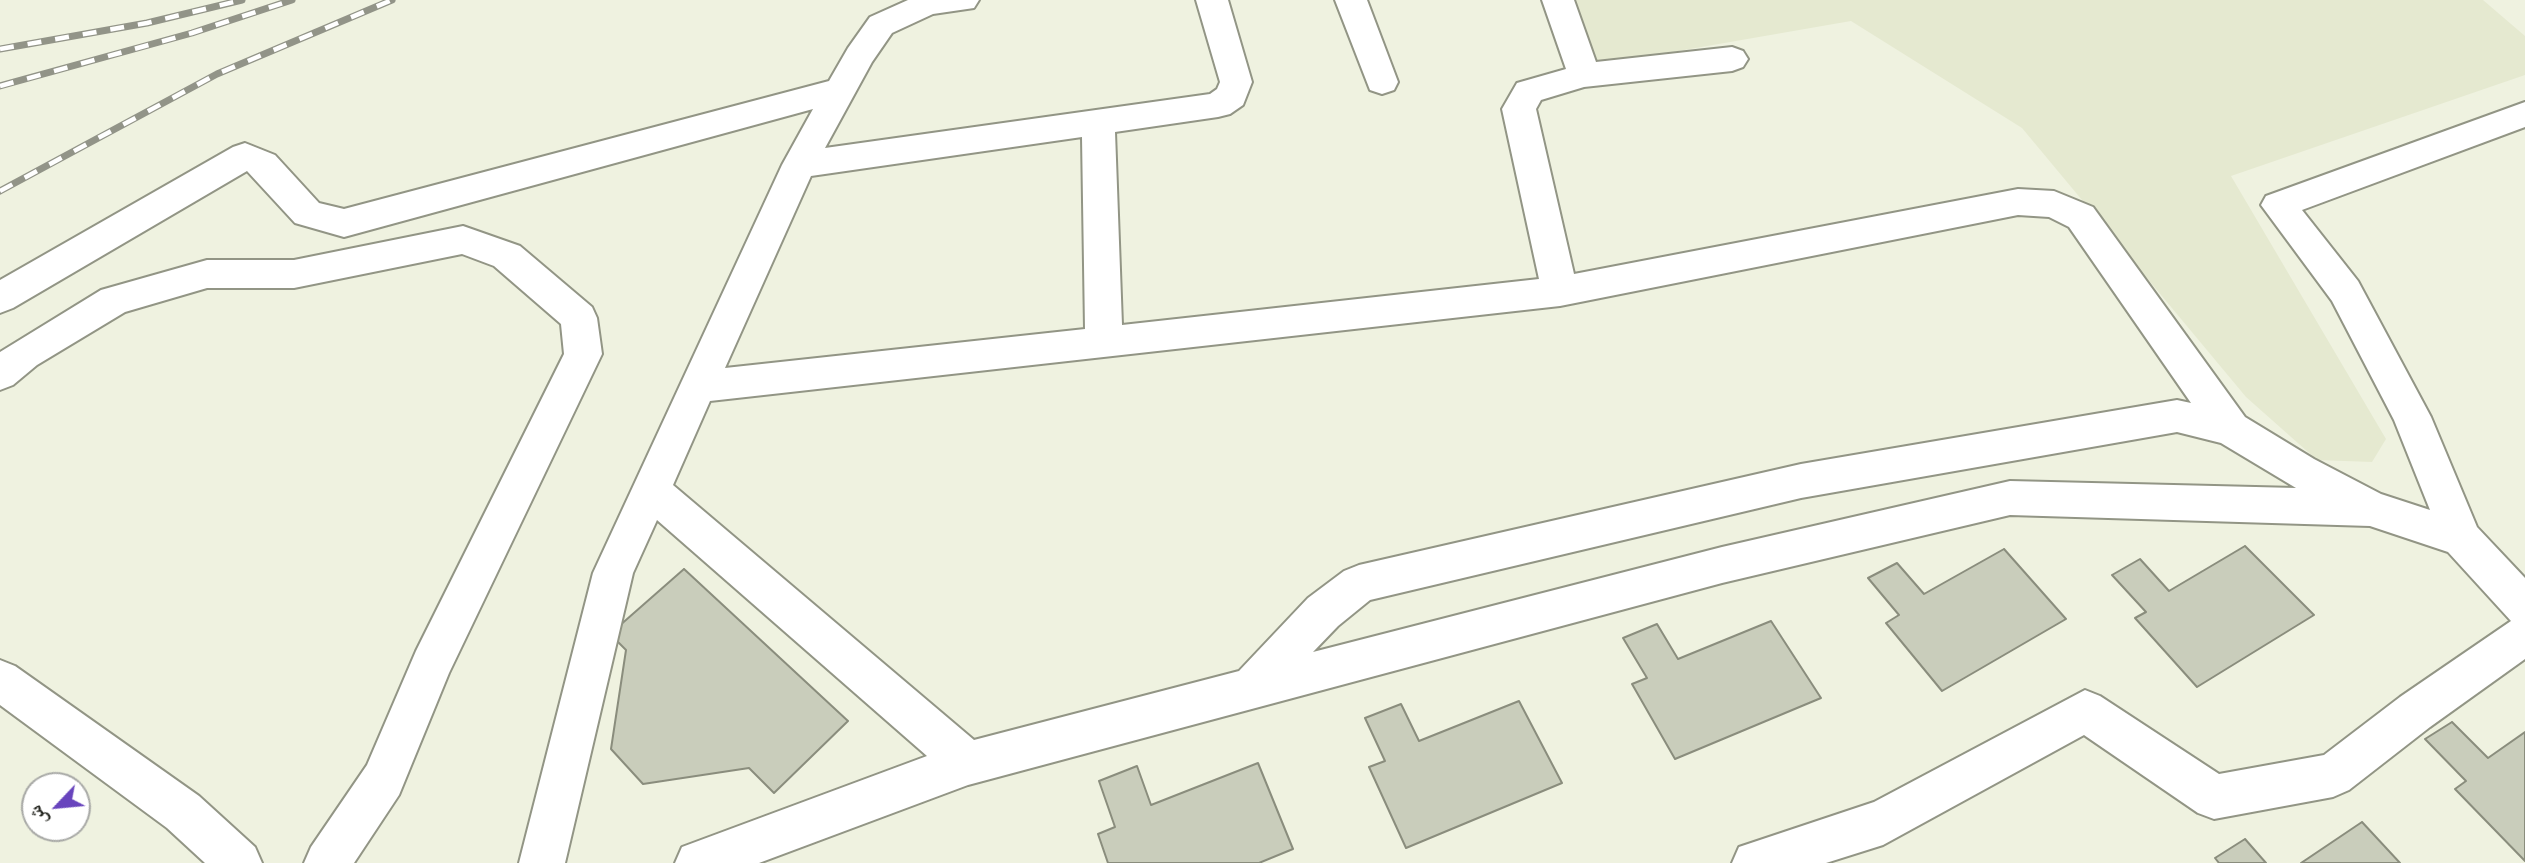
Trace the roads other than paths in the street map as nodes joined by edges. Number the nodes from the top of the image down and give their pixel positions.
1 (963, 0) edge
2 (1212, 0) edge
3 (1351, 0) edge
4 (1558, 0) edge
5 (1732, 59) dead end
6 (1584, 75) junction
7 (1382, 82) dead end
8 (840, 90) junction
9 (2525, 114) edge
10 (1098, 122) junction
11 (799, 166) junction
12 (1560, 291) junction
13 (0, 298) edge
14 (1104, 341) junction
15 (0, 374) edge
16 (697, 387) junction
17 (2231, 429) junction
18 (650, 490) junction
19 (2370, 508) junction
20 (2462, 539) junction
21 (2525, 607) edge
22 (2525, 635) edge
23 (0, 680) edge
24 (1252, 688) junction
25 (968, 763) junction
26 (239, 863) edge
27 (327, 863) edge
28 (542, 863) edge
29 (698, 863) edge
30 (1755, 863) edge

1 - 8 street
2 - 10 street
3 - 7 street
4 - 6 street
5 - 6 street
6 - 12 street
8 - 11 street
8 - 13 street
9 - 20 street
10 - 11 street
10 - 14 street
11 - 16 street
12 - 14 street
12 - 17 street
14 - 16 street
15 - 27 street
16 - 18 street
17 - 19 street
17 - 24 street
18 - 25 street
18 - 28 street
19 - 20 street
19 - 24 street
20 - 21 street
22 - 30 street
23 - 26 street
24 - 25 street
25 - 29 street

